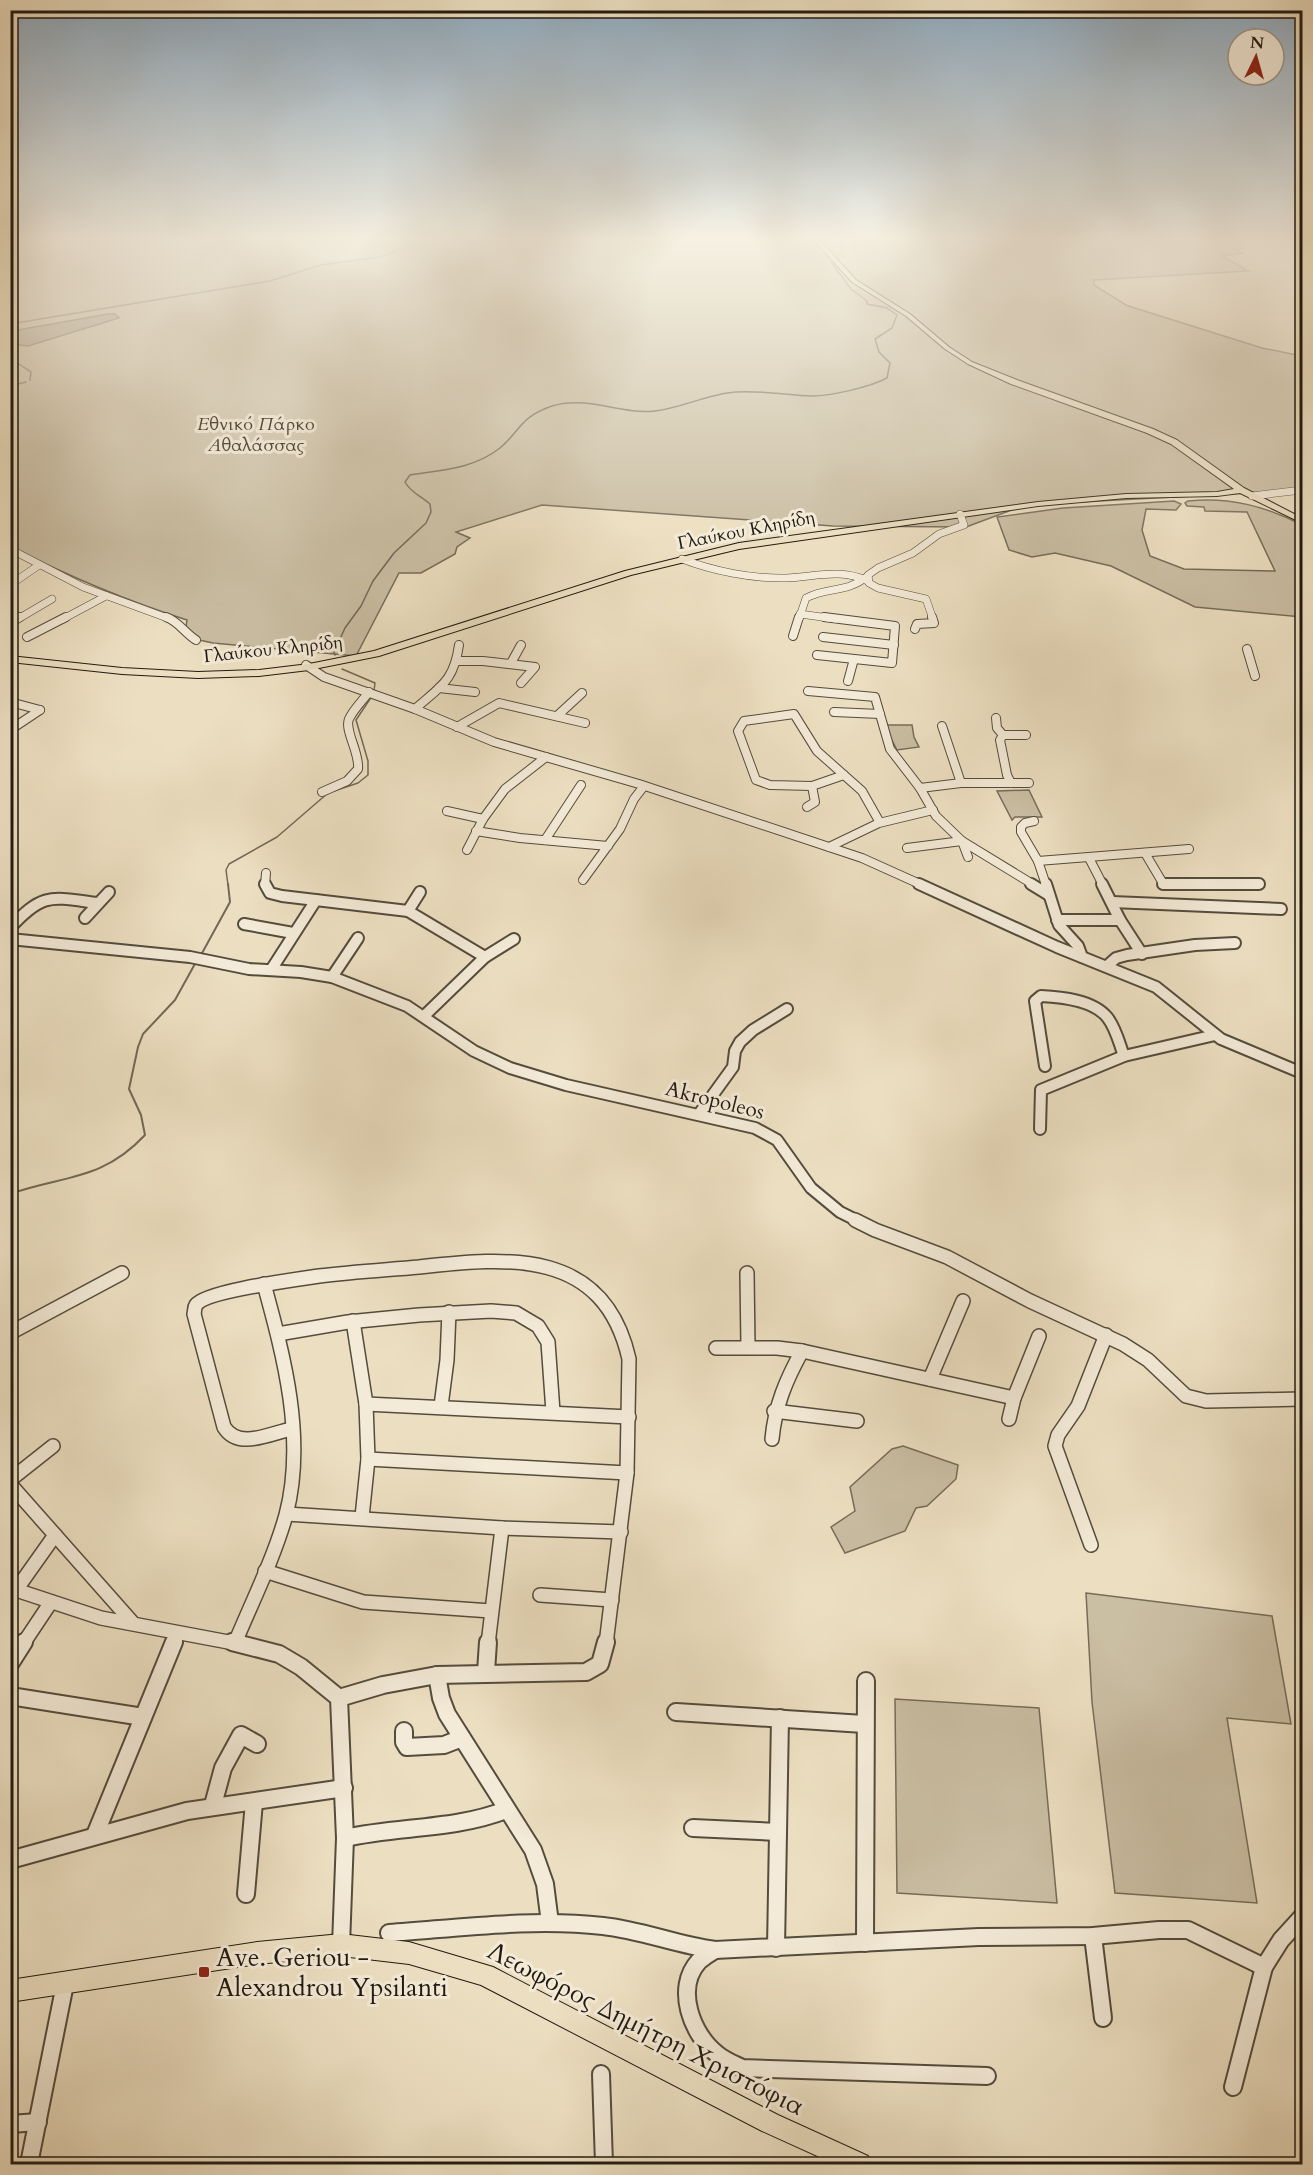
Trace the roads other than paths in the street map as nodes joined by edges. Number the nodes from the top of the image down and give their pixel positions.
1 (936, 338) edge
2 (1219, 475) junction
3 (1302, 490) edge
4 (1246, 493) junction
5 (1212, 495) junction
6 (1274, 508) junction
7 (960, 514) junction
8 (1302, 522) edge
9 (10, 549) edge
10 (682, 559) junction
11 (39, 565) junction
12 (882, 566) junction
13 (844, 573) junction
14 (867, 579) junction
15 (12, 583) edge
16 (106, 596) junction
17 (52, 599) dead end
18 (800, 614) junction
19 (10, 624) edge
20 (915, 629) dead end
21 (793, 636) dead end
22 (27, 637) dead end
23 (823, 637) dead end
24 (196, 640) dead end
25 (459, 645) dead end
26 (521, 645) dead end
27 (894, 645) junction
28 (1247, 649) dead end
29 (817, 655) dead end
30 (10, 659) edge
31 (854, 659) junction
32 (458, 661) junction
33 (511, 663) junction
34 (308, 666) junction
35 (1255, 676) dead end
36 (848, 681) dead end
37 (521, 682) dead end
38 (439, 688) junction
39 (808, 691) dead end
40 (475, 692) dead end
41 (582, 693) dead end
42 (372, 694) junction
43 (10, 702) edge
44 (415, 709) junction
45 (834, 712) dead end
46 (880, 714) junction
47 (557, 717) junction
48 (996, 718) dead end
49 (585, 723) dead end
50 (942, 726) dead end
51 (457, 727) junction
52 (10, 730) edge
53 (1003, 735) junction
54 (1026, 735) dead end
55 (546, 757) junction
56 (844, 775) junction
57 (961, 783) junction
58 (1011, 783) junction
59 (1029, 783) dead end
60 (581, 785) dead end
61 (644, 786) junction
62 (812, 786) junction
63 (920, 788) junction
64 (322, 792) dead end
65 (807, 807) dead end
66 (933, 810) junction
67 (447, 811) dead end
68 (483, 819) junction
69 (879, 821) junction
70 (1034, 821) dead end
71 (476, 831) junction
72 (545, 840) junction
73 (962, 841) junction
74 (608, 846) junction
75 (829, 847) junction
76 (907, 848) dead end
77 (1189, 849) dead end
78 (467, 850) dead end
79 (1145, 853) junction
80 (968, 857) dead end
81 (1089, 858) junction
82 (1038, 861) junction
83 (266, 873) dead end
84 (583, 879) dead end
85 (1259, 884) dead end
86 (109, 892) dead end
87 (420, 892) dead end
88 (1049, 895) junction
89 (316, 900) junction
90 (1112, 902) junction
91 (97, 903) junction
92 (1281, 909) dead end
93 (408, 911) junction
94 (84, 918) dead end
95 (1057, 920) junction
96 (1120, 920) junction
97 (244, 924) dead end
98 (10, 928) edge
99 (293, 933) junction
100 (358, 938) dead end
101 (10, 939) edge
102 (513, 939) dead end
103 (1235, 943) dead end
104 (1142, 954) junction
105 (485, 957) junction
106 (1082, 957) junction
107 (1107, 966) junction
108 (271, 970) junction
109 (332, 977) junction
110 (787, 1009) dead end
111 (423, 1016) junction
112 (1215, 1035) junction
113 (1124, 1056) junction
114 (1045, 1065) dead end
115 (1302, 1073) edge
116 (699, 1114) junction
117 (1040, 1129) dead end
118 (122, 1273) dead end
119 (747, 1273) dead end
120 (264, 1284) junction
121 (963, 1301) dead end
122 (449, 1312) junction
123 (353, 1321) junction
124 (10, 1333) edge
125 (278, 1334) junction
126 (1106, 1335) junction
127 (1039, 1336) dead end
128 (748, 1347) junction
129 (716, 1348) dead end
130 (802, 1350) junction
131 (930, 1379) junction
132 (1014, 1398) junction
133 (1302, 1399) edge
134 (366, 1404) junction
135 (441, 1406) junction
136 (774, 1411) junction
137 (553, 1413) junction
138 (629, 1417) junction
139 (1009, 1419) dead end
140 (857, 1421) dead end
141 (291, 1429) junction
142 (772, 1439) dead end
143 (53, 1446) dead end
144 (368, 1459) junction
145 (627, 1473) junction
146 (10, 1480) edge
147 (10, 1484) edge
148 (287, 1514) junction
149 (362, 1517) junction
150 (502, 1528) junction
151 (621, 1532) junction
152 (55, 1535) junction
153 (1091, 1545) dead end
154 (265, 1571) junction
155 (13, 1589) edge
156 (540, 1595) dead end
157 (612, 1600) junction
158 (51, 1602) junction
159 (491, 1611) junction
160 (132, 1622) junction
161 (177, 1634) junction
162 (235, 1643) junction
163 (10, 1664) edge
164 (486, 1672) junction
165 (437, 1675) junction
166 (866, 1681) dead end
167 (10, 1696) edge
168 (339, 1698) junction
169 (676, 1712) dead end
170 (142, 1716) junction
171 (780, 1718) junction
172 (864, 1724) junction
173 (404, 1731) dead end
174 (462, 1738) junction
175 (256, 1744) dead end
176 (344, 1788) junction
177 (254, 1802) junction
178 (213, 1805) junction
179 (506, 1810) junction
180 (693, 1828) dead end
181 (778, 1832) junction
182 (95, 1835) junction
183 (345, 1838) junction
184 (10, 1860) edge
185 (246, 1894) dead end
186 (1302, 1917) edge
187 (550, 1923) junction
188 (389, 1934) dead end
189 (1093, 1936) junction
190 (865, 1943) junction
191 (341, 1945) junction
192 (776, 1948) junction
193 (715, 1950) junction
194 (1263, 1967) junction
195 (65, 1984) junction
196 (10, 1991) edge
197 (1103, 2018) dead end
198 (601, 2074) dead end
199 (987, 2076) dead end
200 (1233, 2086) dead end
201 (38, 2122) junction
202 (10, 2124) edge
203 (29, 2164) edge
204 (604, 2164) edge
205 (860, 2164) edge

1 - 2 main road
2 - 4 main road
2 - 5 main road
3 - 4 street
4 - 5 main road, Γλαύκου Κληρίδη
4 - 6 main road
5 - 6 main road
5 - 7 main road, Γλαύκου Κληρίδη
6 - 8 main road
7 - 10 main road, Γλαύκου Κληρίδη
7 - 12 street
9 - 11 street
10 - 13 street
10 - 34 main road, Γλαύκου Κληρίδη
11 - 15 street
11 - 16 street
12 - 13 street
12 - 14 street
13 - 14 street
14 - 18 street
14 - 20 street
16 - 22 street
16 - 24 street
17 - 19 street
18 - 21 street
18 - 27 street
23 - 27 street
25 - 32 street
26 - 33 street
27 - 31 street
28 - 35 street
29 - 31 street
30 - 34 main road, Γλαύκου Κληρίδη
31 - 36 street
32 - 33 street
32 - 38 street
33 - 37 street
34 - 42 street
38 - 40 street
38 - 44 street
39 - 46 street
41 - 47 street
42 - 44 street
42 - 64 street
43 - 52 street
44 - 51 street
45 - 46 street
46 - 63 street
47 - 49 street
47 - 51 street
48 - 53 street
50 - 57 street
51 - 55 street
53 - 54 street
53 - 58 street
55 - 61 street
55 - 68 street
56 - 62 street
56 - 62 street
56 - 69 street
57 - 58 street
57 - 63 street
58 - 59 street
60 - 72 street
61 - 74 street
61 - 75 street
62 - 65 street
63 - 66 street
66 - 69 street
66 - 73 street
67 - 68 street
68 - 71 street
69 - 75 street
70 - 82 street
71 - 72 street
71 - 78 street
72 - 74 street
73 - 76 street
73 - 80 street
73 - 88 street
74 - 84 street
75 - 106 street
77 - 79 street
79 - 81 street
79 - 85 street
81 - 82 street
81 - 90 street
82 - 88 street
83 - 89 street
86 - 91 street
87 - 93 street
88 - 95 street
89 - 93 street
89 - 99 street
90 - 92 street
90 - 96 street
91 - 94 street
91 - 98 street
93 - 105 street
95 - 96 street
95 - 106 street
96 - 104 street
97 - 99 street
99 - 108 street
100 - 109 street
101 - 108 street, Akropoleos
102 - 105 street
103 - 104 street
104 - 107 street
105 - 111 street
106 - 107 street
107 - 112 street
108 - 109 street, Akropoleos
109 - 111 street, Akropoleos
110 - 116 street
111 - 116 street, Akropoleos
112 - 113 street
112 - 115 street
113 - 114 street
113 - 117 street
116 - 126 street, Akropoleos
118 - 124 street
119 - 128 street
120 - 125 street
120 - 138 street
120 - 141 street
121 - 131 street
122 - 123 street
122 - 135 street
122 - 137 street
123 - 125 street
123 - 134 street
125 - 141 street
126 - 133 street, Akropoleos
126 - 153 street
127 - 132 street
128 - 129 street
128 - 130 street
130 - 131 street
130 - 136 street
131 - 132 street
132 - 139 street
134 - 135 street
134 - 144 street
135 - 137 street
136 - 140 street
136 - 142 street
137 - 138 street
138 - 145 street
141 - 148 street
143 - 146 street
144 - 145 street
144 - 149 street
145 - 151 street
147 - 152 street
148 - 149 street
148 - 154 street
149 - 150 street
150 - 151 street
150 - 159 street
151 - 157 street
152 - 155 street
152 - 160 street
154 - 159 street
154 - 162 street
155 - 158 street
156 - 157 street
157 - 164 street
158 - 160 street
158 - 163 street
159 - 164 street
160 - 161 street
161 - 162 street
161 - 170 street
162 - 168 street
164 - 165 street
165 - 168 street
165 - 174 street
166 - 172 street
167 - 170 street
168 - 176 street
169 - 171 street
170 - 182 street
171 - 172 street
171 - 181 street
172 - 190 street
173 - 174 street
174 - 179 street
175 - 178 street
176 - 177 street
176 - 183 street
177 - 178 street
177 - 185 street
178 - 182 street
179 - 183 street
179 - 187 street
180 - 181 street
181 - 192 street
182 - 184 street
183 - 191 street
186 - 194 street
187 - 188 street
187 - 193 street
189 - 190 street
189 - 194 street
189 - 197 street
190 - 192 street
191 - 195 main road, Λεωφόρος Δημήτρη Χριστόφια
191 - 205 main road, Λεωφόρος Δημήτρη Χριστόφια
192 - 193 street
193 - 199 street
194 - 200 street
195 - 196 main road, Λεωφόρος Δημήτρη Χριστόφια
195 - 201 street
198 - 204 street
201 - 202 street
201 - 203 street

